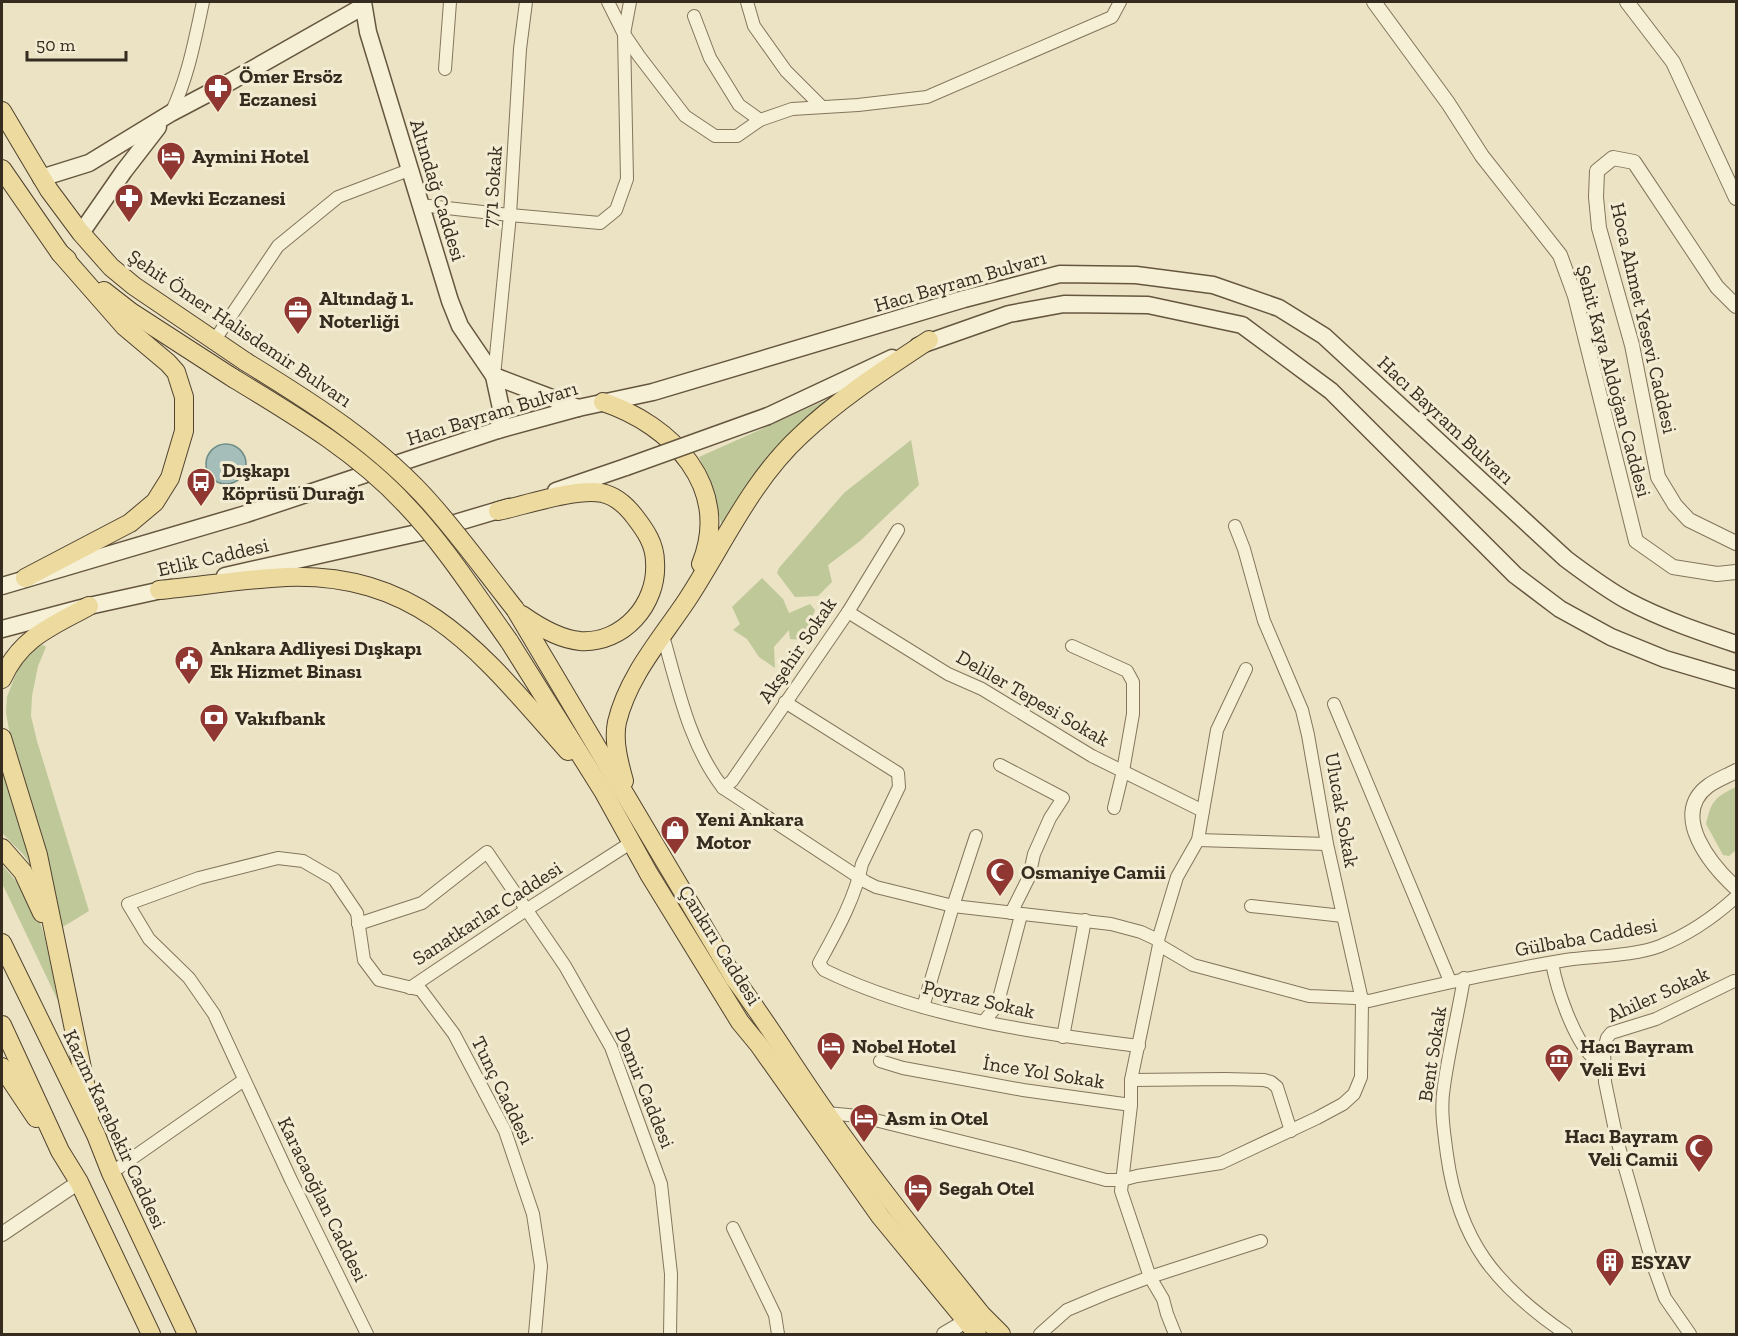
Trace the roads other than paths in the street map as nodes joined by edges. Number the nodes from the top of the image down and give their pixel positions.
1 (203, 2) edge
2 (450, 2) edge
3 (526, 2) edge
4 (608, 2) edge
5 (630, 2) edge
6 (747, 2) edge
7 (1120, 2) edge
8 (1374, 2) edge
9 (1627, 2) edge
10 (363, 3) edge
11 (694, 16) dead end
12 (624, 34) junction
13 (445, 69) dead end
14 (822, 107) junction
15 (2, 111) edge
16 (171, 113) junction
17 (760, 120) junction
18 (2, 169) edge
19 (409, 170) junction
20 (41, 178) junction
21 (1737, 198) edge
22 (420, 205) junction
23 (510, 216) junction
24 (81, 233) junction
25 (60, 253) junction
26 (1737, 306) edge
27 (929, 340) junction
28 (214, 341) junction
29 (494, 376) junction
30 (603, 402) junction
31 (578, 408) junction
32 (498, 430) junction
33 (381, 469) joint
34 (432, 505) joint
35 (498, 511) junction
36 (1236, 526) dead end
37 (898, 530) dead end
38 (1737, 543) edge
39 (1737, 572) edge
40 (25, 578) junction
41 (2, 586) edge
42 (159, 590) junction
43 (687, 599) junction
44 (89, 606) junction
45 (515, 609) junction
46 (848, 612) junction
47 (2, 629) edge
48 (663, 636) junction
49 (1737, 644) edge
50 (1072, 646) dead end
51 (1246, 669) dead end
52 (2, 679) edge
53 (1737, 680) edge
54 (785, 702) junction
55 (1334, 704) dead end
56 (2, 738) edge
57 (1000, 765) dead end
58 (1123, 771) junction
59 (1737, 771) edge
60 (723, 788) junction
61 (603, 791) junction
62 (629, 802) junction
63 (1114, 808) dead end
64 (1203, 811) junction
65 (976, 837) dead end
66 (1198, 840) junction
67 (632, 842) junction
68 (1327, 844) junction
69 (2, 848) edge
70 (859, 877) junction
71 (1737, 888) edge
72 (1737, 897) edge
73 (953, 906) junction
74 (1251, 906) dead end
75 (526, 910) junction
76 (1016, 914) junction
77 (1343, 916) junction
78 (1085, 920) junction
79 (358, 924) junction
80 (1159, 942) junction
81 (2, 943) edge
82 (1552, 963) junction
83 (1464, 978) junction
84 (64, 980) junction
85 (1450, 981) junction
86 (1734, 981) dead end
87 (410, 988) junction
88 (1362, 1000) junction
89 (924, 1007) junction
90 (984, 1021) junction
91 (2, 1024) edge
92 (1063, 1037) junction
93 (1139, 1046) junction
94 (1604, 1059) junction
95 (880, 1061) dead end
96 (2, 1067) edge
97 (244, 1080) junction
98 (1131, 1080) junction
99 (1131, 1106) junction
100 (826, 1113) junction
101 (1291, 1131) junction
102 (96, 1134) junction
103 (60, 1151) junction
104 (111, 1173) junction
105 (1122, 1180) junction
106 (79, 1182) junction
107 (733, 1228) dead end
108 (2, 1234) edge
109 (1261, 1241) dead end
110 (1150, 1277) junction
111 (971, 1328) edge
112 (151, 1335) edge
113 (187, 1335) edge
114 (367, 1335) edge
115 (535, 1335) edge
116 (670, 1335) edge
117 (778, 1335) edge
118 (944, 1335) edge
119 (1001, 1335) edge
120 (1040, 1335) edge
121 (1175, 1335) edge
122 (1566, 1335) edge
123 (1690, 1335) edge

1 - 16 street
2 - 13 street
3 - 23 street, 771 Sokak
4 - 12 street
5 - 12 street
6 - 14 street
7 - 14 street
8 - 39 street, Şehit Kaya Aldoğan Caddesi
9 - 21 street
10 - 16 main road
10 - 19 main road, Altındağ Caddesi
11 - 17 street
12 - 17 street
12 - 23 street
14 - 17 street
15 - 20 main road, Şehit Ömer Halisdemir Bulvarı
16 - 20 main road
16 - 24 main road
18 - 25 main road
19 - 22 main road, Altındağ Caddesi
19 - 28 street
20 - 24 main road, Şehit Ömer Halisdemir Bulvarı
22 - 23 street
22 - 29 main road, Altındağ Caddesi
23 - 29 street, 771 Sokak
24 - 28 main road, Şehit Ömer Halisdemir Bulvarı
25 - 40 main road
25 - 61 main road, Çankırı Caddesi, bridge
26 - 38 street, Hoca Ahmet Yesevi Caddesi
27 - 35 main road, bridge
27 - 43 main road
27 - 53 main road
28 - 34 main road, Şehit Ömer Halisdemir Bulvarı, bridge
29 - 31 main road
29 - 32 main road, Altındağ Caddesi
30 - 31 main road, Hacı Bayram Bulvarı
30 - 43 main road
30 - 49 main road, Hacı Bayram Bulvarı
31 - 32 main road, Hacı Bayram Bulvarı
32 - 33 main road, Hacı Bayram Bulvarı
33 - 40 main road, Etlik Caddesi
34 - 45 main road, Çankırı Caddesi, bridge
35 - 42 main road, Etlik Caddesi
35 - 45 main road
36 - 68 street, Ulucak Sokak
37 - 46 street, Akşehir Sokak
40 - 41 main road, Etlik Caddesi
42 - 44 main road, Etlik Caddesi
42 - 61 main road
43 - 48 main road
44 - 47 main road, Etlik Caddesi
44 - 52 main road
45 - 62 main road, Çankırı Caddesi
46 - 54 street, Akşehir Sokak
46 - 58 street, Deliler Tepesi Sokak
48 - 60 street
48 - 62 main road
50 - 58 street
51 - 64 street
54 - 60 street, Akşehir Sokak
54 - 70 street
55 - 85 street
56 - 84 main road
57 - 76 street
58 - 63 street
58 - 64 street, Deliler Tepesi Sokak
59 - 71 street
60 - 70 street, Gülbaba Caddesi
61 - 67 main road, Çankırı Caddesi
62 - 100 main road, Çankırı Caddesi
64 - 66 street
65 - 73 street
66 - 68 street
66 - 80 street
67 - 75 street, Sanatkarlar Caddesi
67 - 111 main road, Çankırı Caddesi
68 - 77 street, Ulucak Sokak
69 - 84 main road
70 - 73 street, Gülbaba Caddesi
70 - 89 street, Poyraz Sokak
72 - 82 street, Gülbaba Caddesi
73 - 76 street, Gülbaba Caddesi
73 - 89 street
74 - 77 street
75 - 79 street, Demir Caddesi
75 - 87 street, Sanatkarlar Caddesi
75 - 116 street, Demir Caddesi
76 - 78 street, Gülbaba Caddesi
76 - 90 street
77 - 88 street, Ulucak Sokak
78 - 80 street, Gülbaba Caddesi
78 - 92 street
79 - 87 street, Sanatkarlar Caddesi
79 - 97 street, Sanatkarlar Caddesi
80 - 88 street, Gülbaba Caddesi
80 - 93 street
81 - 102 main road, Kazım Karabekir Caddesi
82 - 83 street, Gülbaba Caddesi
82 - 94 street
83 - 85 street, Gülbaba Caddesi
83 - 122 street, Bent Sokak
84 - 102 main road
85 - 88 street, Gülbaba Caddesi
86 - 94 street, Ahiler Sokak
87 - 115 street, Tunç Caddesi
88 - 101 street, Ulucak Sokak
89 - 90 street, Poyraz Sokak
90 - 92 street, Poyraz Sokak
91 - 103 main road
92 - 93 street, Poyraz Sokak
93 - 98 street
94 - 123 street, Ahiler Sokak
95 - 99 street, İnce Yol Sokak
96 - 103 main road
97 - 104 street
97 - 114 street, Karacaoğlan Caddesi
98 - 99 street
98 - 101 street
99 - 105 street
100 - 105 street
100 - 119 main road, Çankırı Caddesi
101 - 105 street
102 - 104 main road, Kazım Karabekir Caddesi
103 - 106 main road
104 - 113 main road, Kazım Karabekir Caddesi
105 - 110 street
106 - 108 street
106 - 112 main road
107 - 117 street
109 - 110 street
110 - 120 street
110 - 121 street
111 - 118 street

